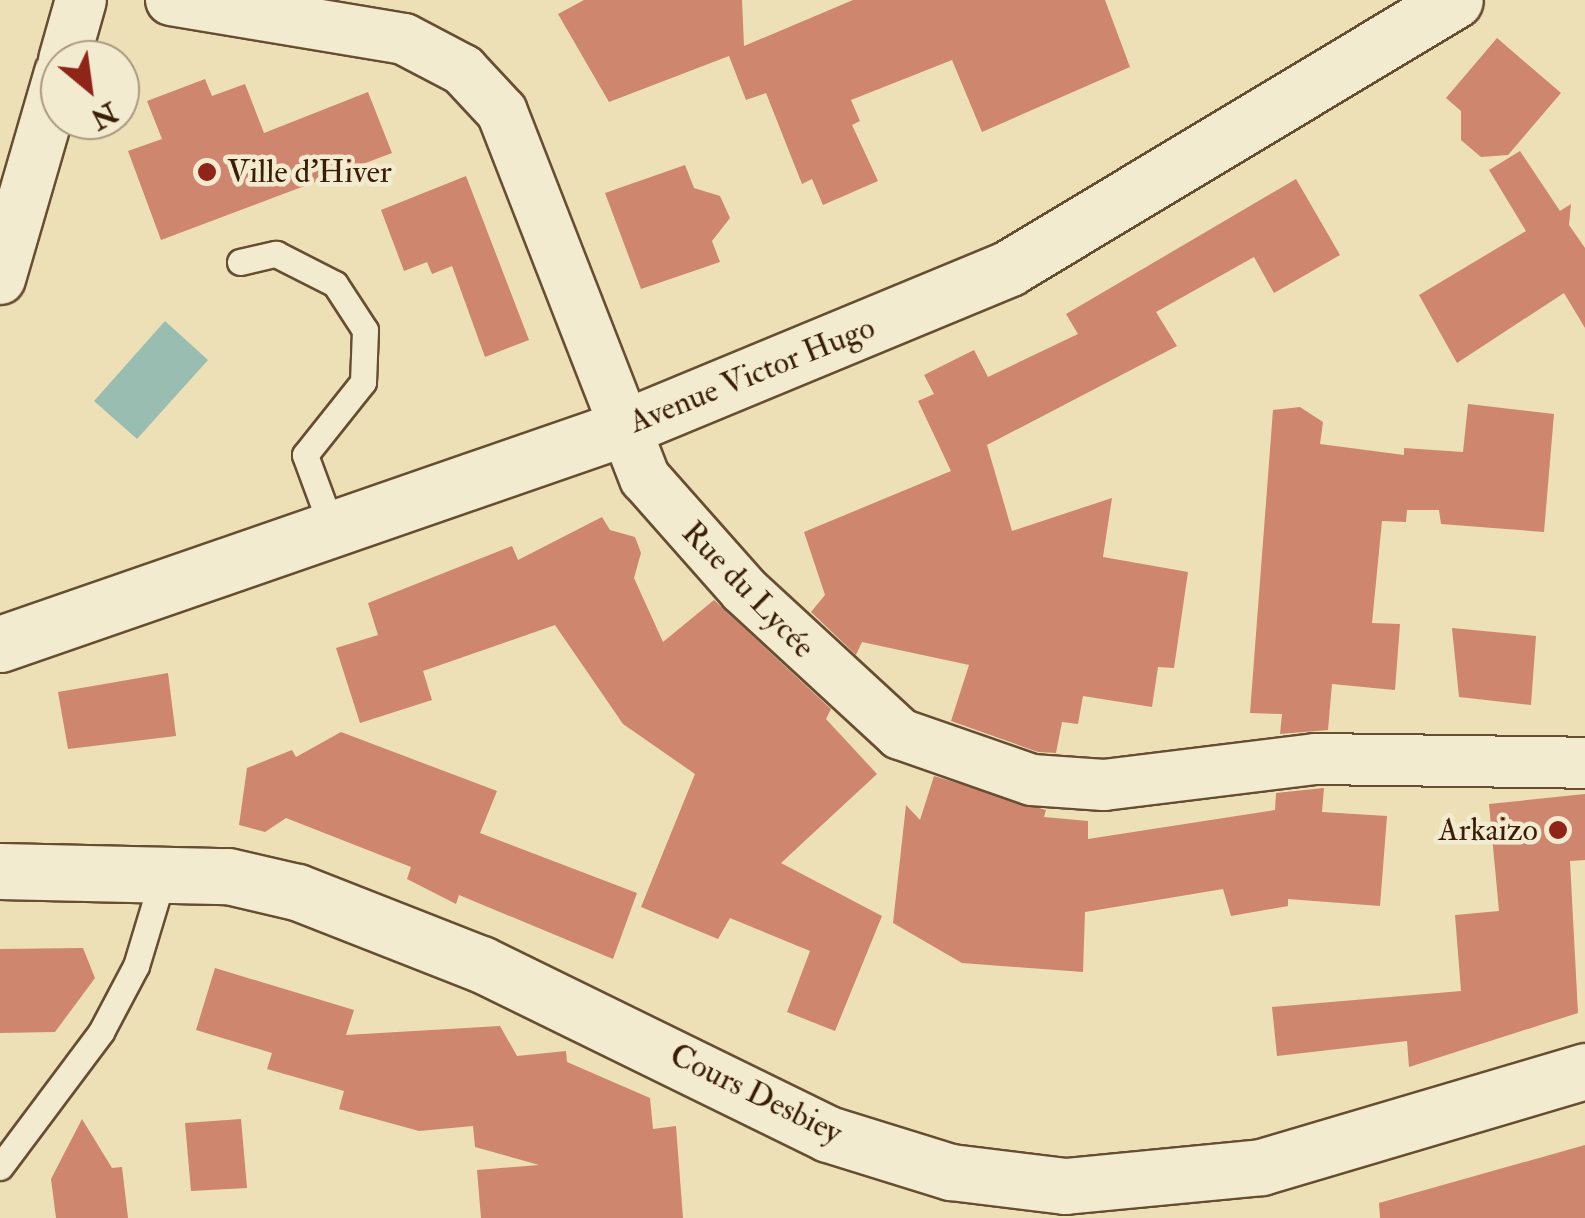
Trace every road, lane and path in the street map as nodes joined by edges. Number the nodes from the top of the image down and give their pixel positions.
1 (81, 0) edge
2 (171, 0) edge
3 (1454, 0) edge
4 (70, 40) edge
5 (40, 140) edge
6 (240, 262) dead end
7 (0, 279) edge
8 (620, 429) junction
9 (332, 528) junction
10 (0, 644) edge
11 (1585, 763) edge
12 (0, 871) edge
13 (164, 872) junction
14 (1585, 1071) edge
15 (0, 1167) edge

1 - 4 street
2 - 8 street, Rue du Lycée
3 - 8 street, Avenue Victor Hugo
5 - 7 street
6 - 9 lane
8 - 9 street, Avenue Victor Hugo
8 - 11 street, Rue du Lycée
9 - 10 street, Avenue Victor Hugo
12 - 13 street, Cours Desbiey
13 - 14 street, Cours Desbiey
13 - 15 lane

